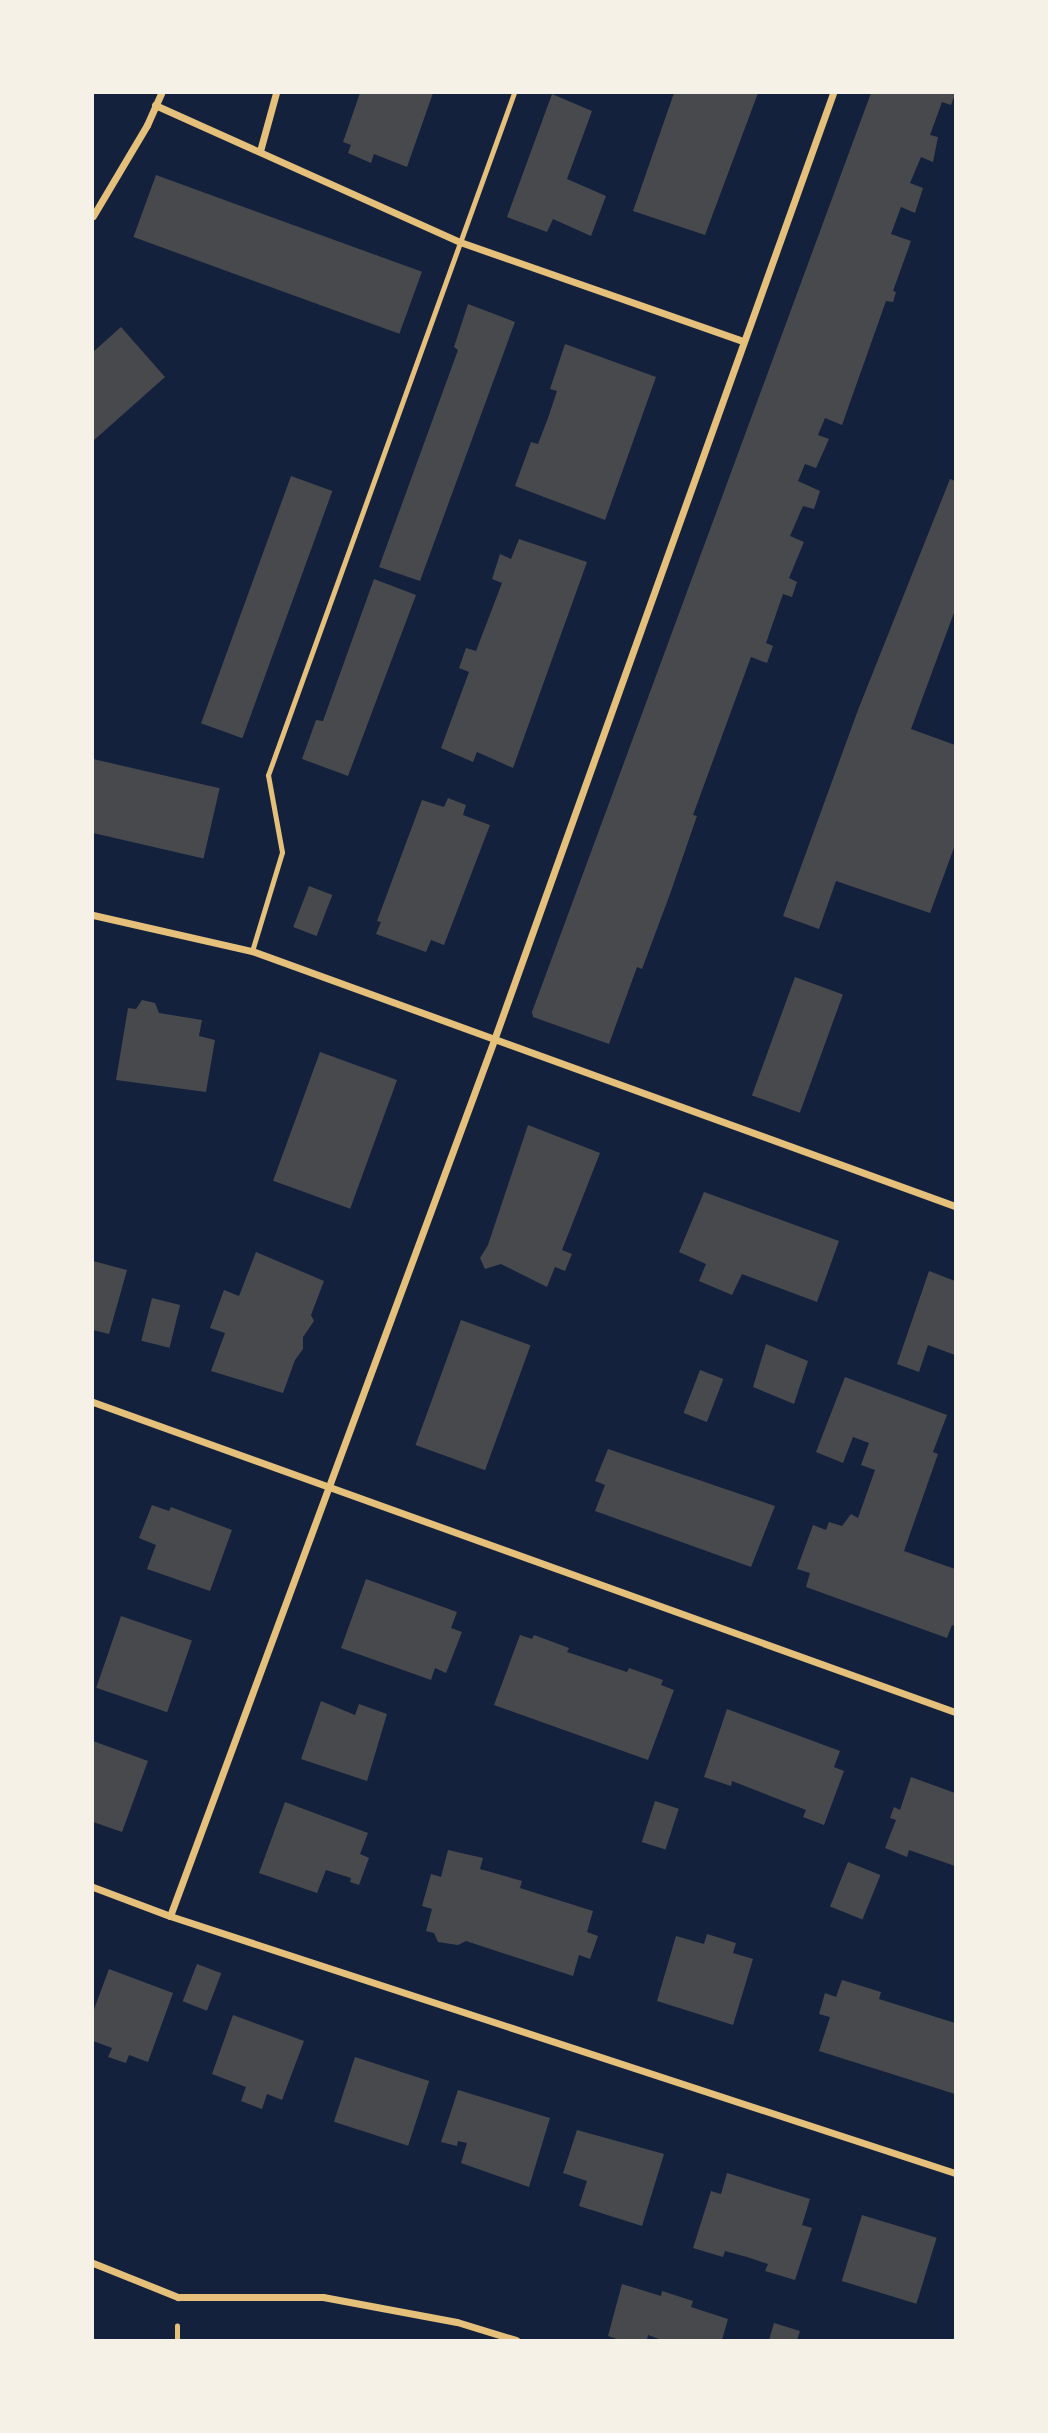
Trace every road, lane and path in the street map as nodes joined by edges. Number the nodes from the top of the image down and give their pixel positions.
1 (161, 93) edge
2 (276, 93) edge
3 (514, 93) edge
4 (833, 93) edge
5 (155, 105) junction
6 (260, 151) junction
7 (93, 216) edge
8 (460, 242) junction
9 (743, 341) junction
10 (93, 915) edge
11 (252, 951) junction
12 (494, 1041) junction
13 (955, 1206) edge
14 (93, 1402) edge
15 (330, 1486) junction
16 (955, 1712) edge
17 (93, 1887) edge
18 (170, 1916) junction
19 (955, 2173) edge
20 (93, 2263) edge
21 (516, 2340) edge

1 - 5 street
2 - 6 street
3 - 8 lane
4 - 9 street
5 - 6 street
5 - 7 street
6 - 8 street
8 - 9 street
8 - 11 lane
9 - 12 street
10 - 11 street
11 - 12 street
12 - 13 street
12 - 15 street
14 - 15 street
15 - 16 street
15 - 18 street
17 - 18 street
18 - 19 street
20 - 21 street

